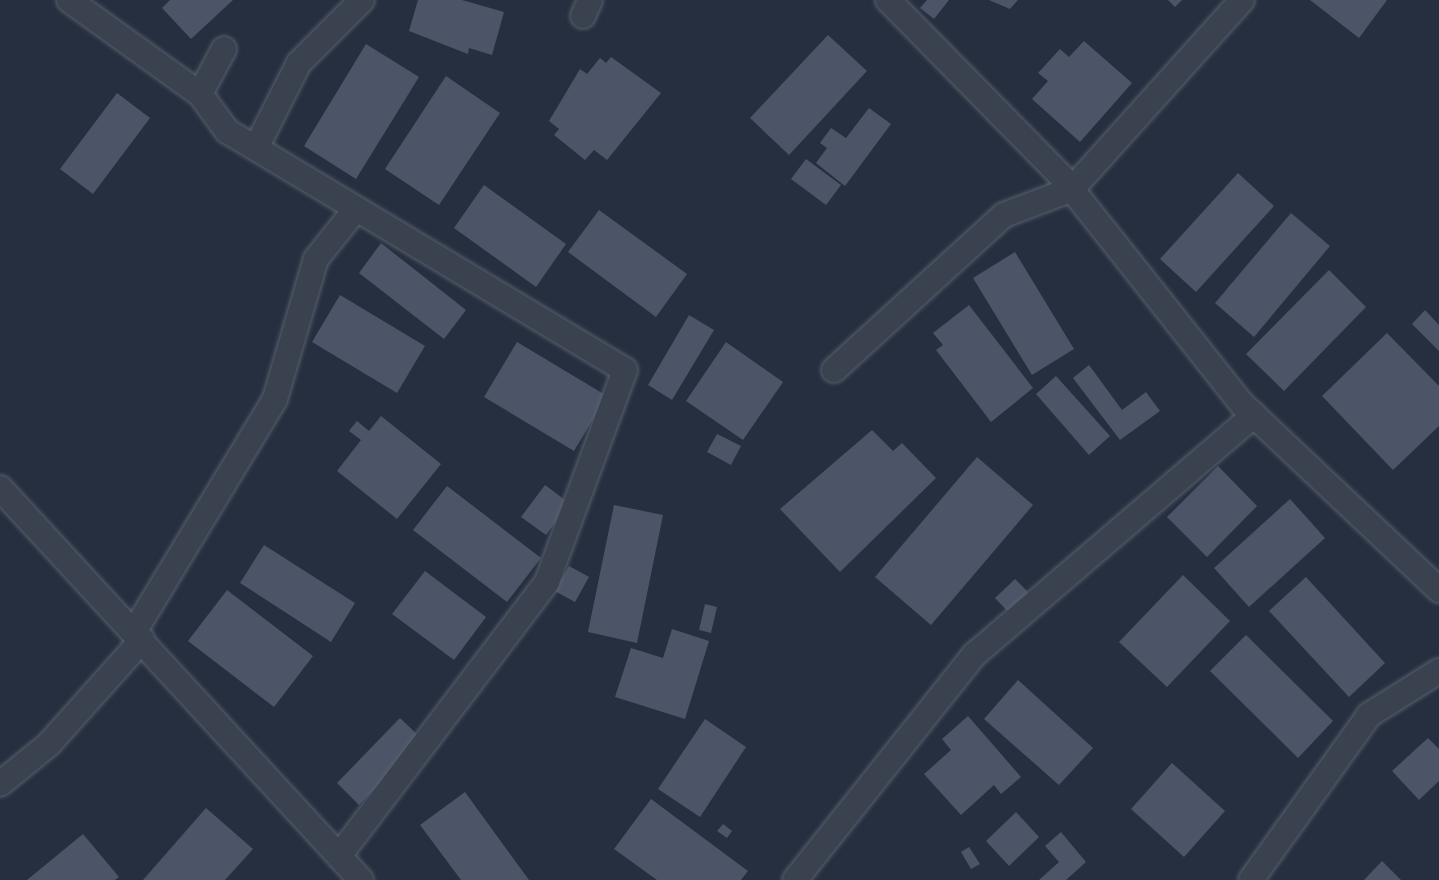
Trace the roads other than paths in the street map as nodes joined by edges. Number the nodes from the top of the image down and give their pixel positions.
1 (68, 0) edge
2 (362, 0) edge
3 (888, 0) edge
4 (1242, 0) edge
5 (225, 49) dead end
6 (200, 94) junction
7 (256, 148) junction
8 (1072, 188) junction
9 (355, 210) junction
10 (834, 370) dead end
11 (1254, 415) junction
12 (0, 488) edge
13 (1439, 590) edge
14 (138, 636) junction
15 (1439, 671) edge
16 (0, 784) edge
17 (339, 856) junction
18 (361, 880) edge
19 (795, 880) edge
20 (1251, 880) edge

1 - 6 street
2 - 7 street
3 - 8 street
4 - 8 street
5 - 6 street
6 - 7 street
7 - 9 street
8 - 10 street
8 - 11 street
9 - 14 street
9 - 17 street
11 - 13 street
11 - 19 street
12 - 14 street
14 - 16 street
14 - 17 street
15 - 20 street
17 - 18 street

